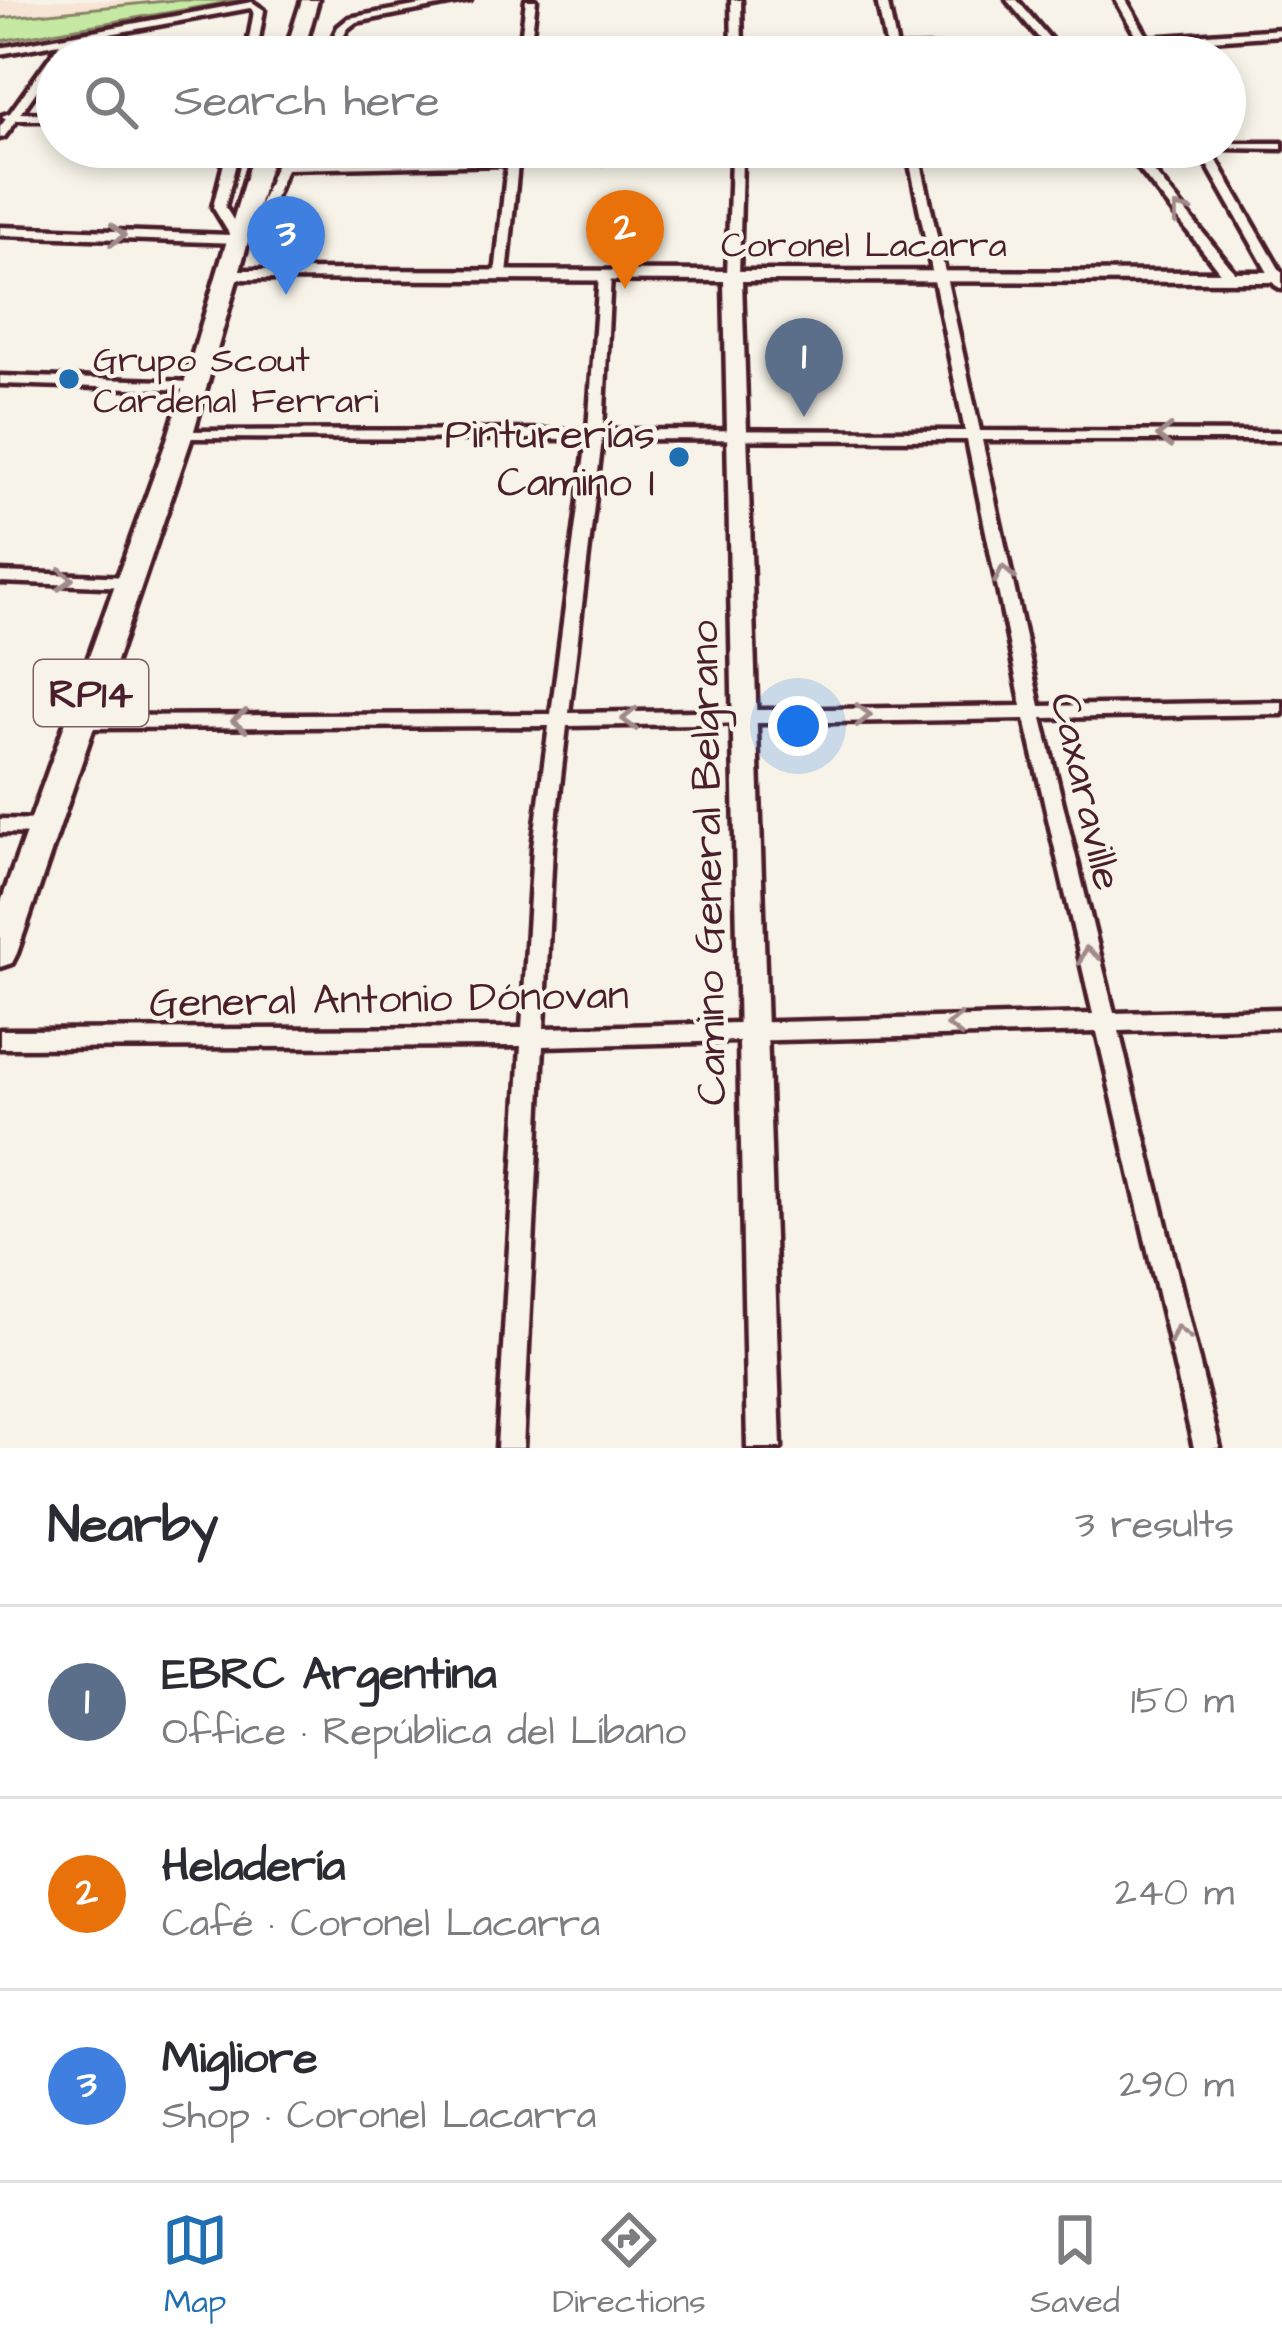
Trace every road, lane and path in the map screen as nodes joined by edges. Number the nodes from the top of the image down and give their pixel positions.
1 (310, 0) edge
2 (465, 0) edge
3 (531, 0) edge
4 (736, 0) edge
5 (882, 0) edge
6 (1012, 0) edge
7 (1121, 0) edge
8 (1282, 32) edge
9 (94, 36) edge
10 (253, 36) edge
11 (299, 36) edge
12 (339, 36) edge
13 (527, 36) edge
14 (737, 36) edge
15 (889, 36) edge
16 (1042, 36) edge
17 (1143, 36) edge
18 (1222, 36) edge
19 (36, 46) edge
20 (0, 51) edge
21 (36, 86) edge
22 (0, 116) edge
23 (15, 116) junction
24 (36, 117) edge
25 (0, 135) edge
26 (1246, 146) edge
27 (1282, 146) edge
28 (229, 168) edge
29 (260, 168) edge
30 (279, 168) edge
31 (512, 168) edge
32 (736, 168) edge
33 (917, 168) edge
34 (1145, 168) edge
35 (1215, 168) edge
36 (0, 231) edge
37 (239, 238) junction
38 (230, 275) junction
39 (501, 275) junction
40 (605, 275) junction
41 (733, 276) junction
42 (942, 277) junction
43 (1231, 277) junction
44 (1281, 280) edge
45 (0, 380) edge
46 (196, 386) junction
47 (182, 434) junction
48 (595, 434) junction
49 (735, 434) junction
50 (1282, 436) edge
51 (976, 437) junction
52 (0, 577) edge
53 (129, 582) junction
54 (1282, 708) edge
55 (1032, 712) junction
56 (746, 717) junction
57 (558, 720) junction
58 (81, 722) junction
59 (0, 826) edge
60 (44, 827) junction
61 (0, 953) edge
62 (1282, 1018) edge
63 (1103, 1021) junction
64 (752, 1030) junction
65 (531, 1037) junction
66 (0, 1039) edge
67 (510, 1448) edge
68 (764, 1448) edge
69 (1207, 1448) edge

1 - 11 main road
2 - 12 street
3 - 13 street
4 - 14 street
5 - 15 street
6 - 16 street
7 - 17 street
8 - 18 street
9 - 10 street
19 - 20 street
21 - 23 street
22 - 23 street
23 - 24 street
23 - 25 street
26 - 27 street
28 - 37 street
29 - 37 main road, RP14
30 - 37 street
31 - 39 street
32 - 41 street
33 - 42 street, Caxaraville
43 -> 34 street
35 - 44 street
36 -> 37 street
37 - 38 main road, RP14
38 - 39 street, Coronel Lacarra
38 - 46 main road, RP14
39 - 40 street, Coronel Lacarra
40 - 41 street, Coronel Lacarra
40 - 48 street
41 - 42 street, Coronel Lacarra
41 - 49 street, Camino General Belgrano
42 - 43 street, Coronel Lacarra
42 - 51 street, Caxaraville
43 - 44 street, Coronel Lacarra
45 - 46 street
46 - 47 main road, RP14
47 - 48 street
47 - 53 main road, RP14
48 - 49 street
48 - 57 street
49 - 51 street
49 - 56 street, Camino General Belgrano
50 -> 51 street
55 -> 51 street, Caxaraville
52 -> 53 street
53 - 58 main road, RP14
54 - 55 street
56 -> 55 street
63 -> 55 street, Caxaraville
56 -> 57 street
56 - 64 street, Camino General Belgrano
57 -> 58 street
57 - 65 street
58 - 60 main road, RP14
59 - 60 street
60 - 61 main road, RP14
62 - 63 street, General Antonio Dónovan
63 -> 64 street, General Antonio Dónovan
69 -> 63 street, Caxaraville
64 - 65 street, General Antonio Dónovan
64 - 68 street, Camino General Belgrano
65 - 66 street, General Antonio Dónovan
65 - 67 street

